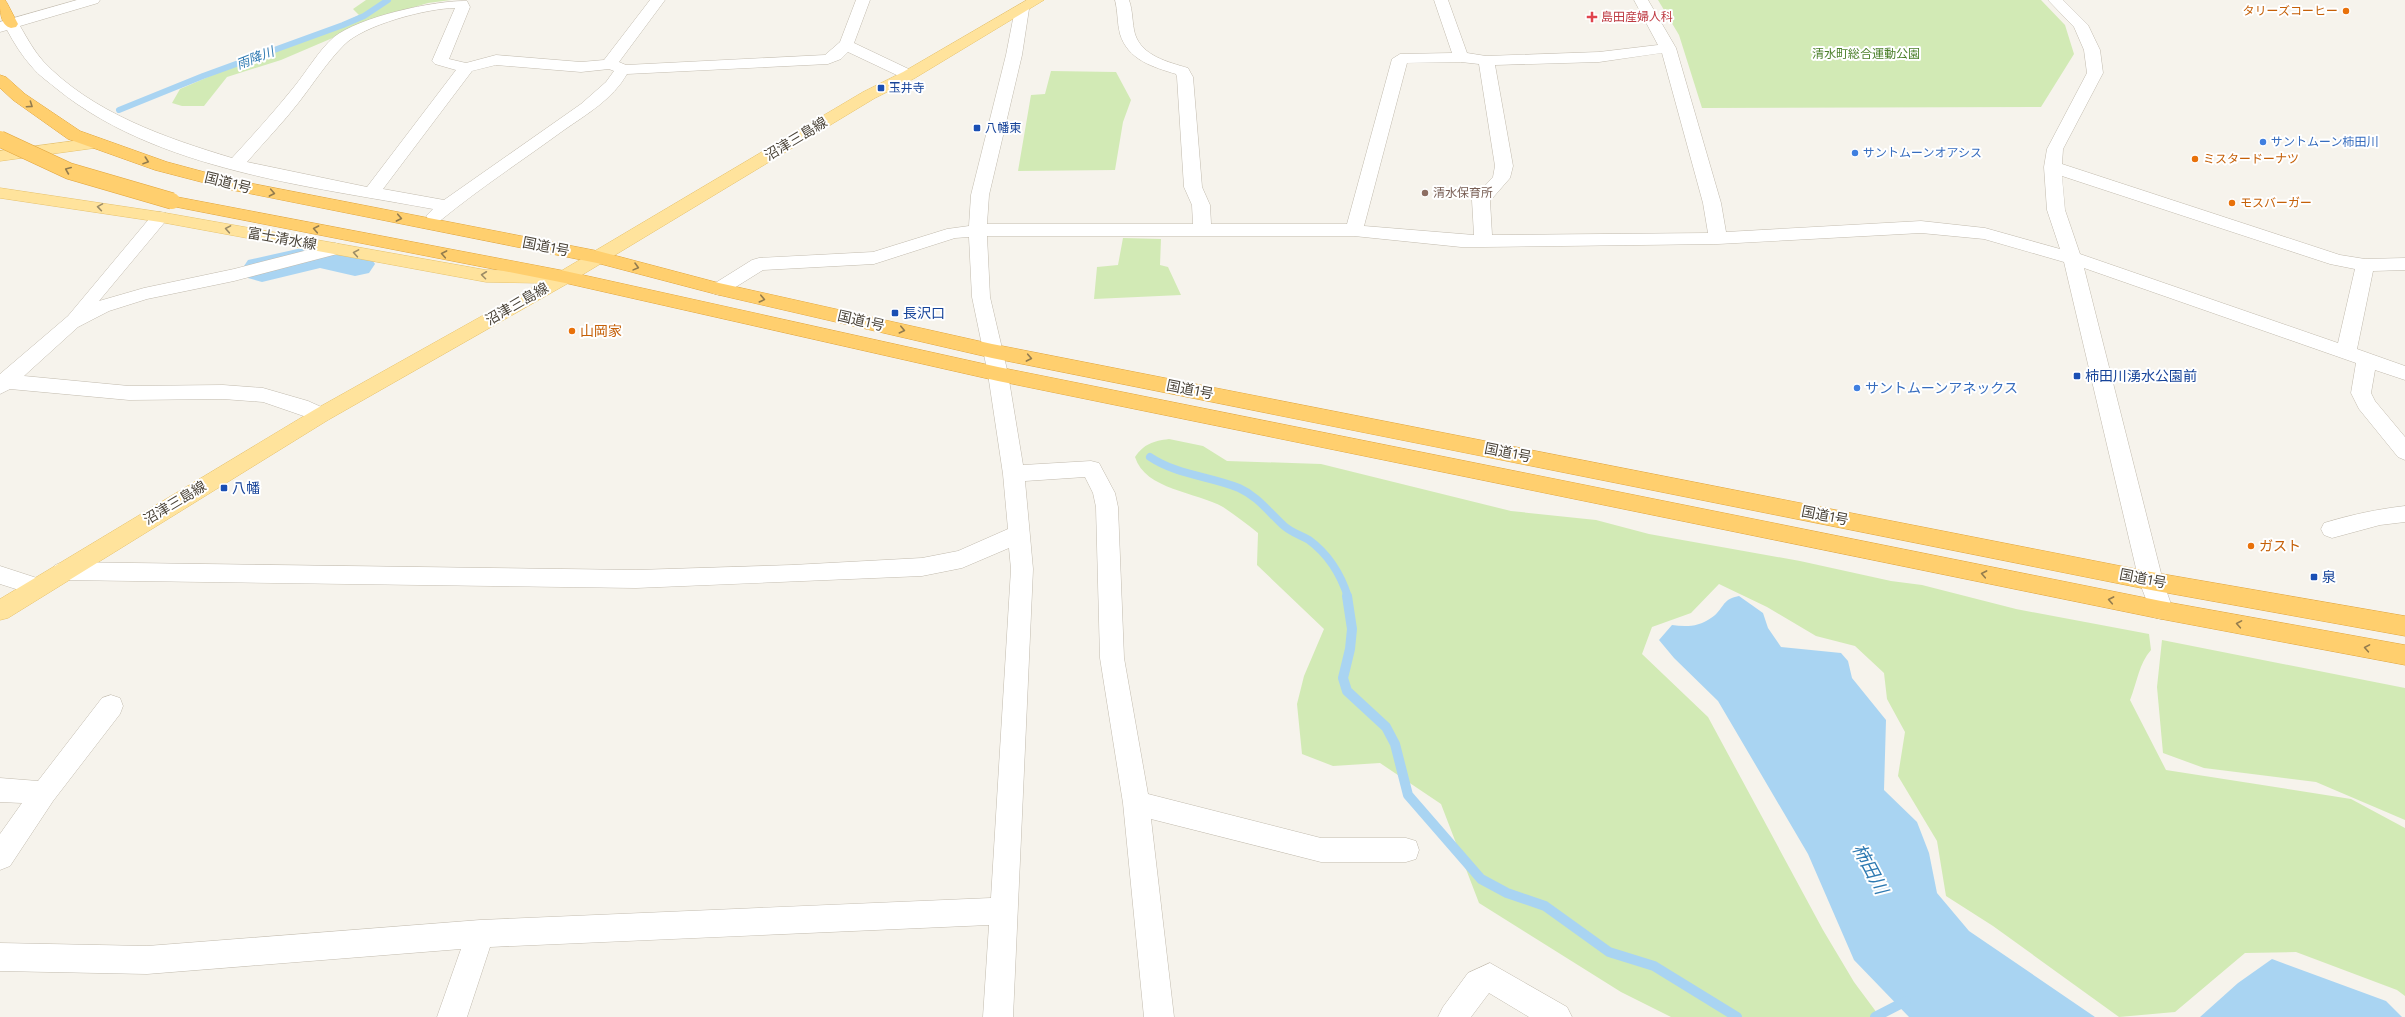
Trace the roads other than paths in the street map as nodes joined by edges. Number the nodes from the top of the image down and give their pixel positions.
1 (93, 0) edge
2 (658, 0) edge
3 (863, 0) edge
4 (1122, 0) edge
5 (1441, 0) edge
6 (1641, 0) edge
7 (2056, 0) edge
8 (0, 2) edge
9 (1029, 4) edge
10 (5, 26) edge
11 (846, 45) junction
12 (1668, 48) junction
13 (1461, 57) junction
14 (1486, 61) junction
15 (615, 67) junction
16 (466, 68) junction
17 (909, 75) junction
18 (0, 80) edge
19 (0, 139) edge
20 (96, 143) junction
21 (0, 156) edge
22 (236, 163) junction
23 (2053, 167) junction
24 (372, 192) junction
25 (0, 193) edge
26 (446, 206) junction
27 (160, 217) junction
28 (426, 223) junction
29 (978, 230) junction
30 (1202, 230) junction
31 (1354, 230) junction
32 (1718, 238) junction
33 (1483, 241) junction
34 (335, 249) junction
35 (598, 257) junction
36 (2072, 258) junction
37 (2405, 264) edge
38 (2365, 265) junction
39 (564, 277) junction
40 (719, 289) junction
41 (71, 322) junction
42 (992, 351) junction
43 (2346, 353) junction
44 (2368, 360) junction
45 (2405, 373) edge
46 (998, 374) junction
47 (2, 383) edge
48 (321, 415) junction
49 (2405, 452) edge
50 (1014, 474) junction
51 (2405, 514) edge
52 (2332, 529) dead end
53 (1019, 534) junction
54 (63, 571) junction
55 (0, 575) edge
56 (2151, 581) junction
57 (38, 587) junction
58 (2161, 610) junction
59 (0, 611) edge
60 (2405, 626) edge
61 (2405, 655) edge
62 (111, 706) dead end
63 (0, 790) edge
64 (44, 793) junction
65 (1136, 803) junction
66 (1406, 850) dead end
67 (0, 856) edge
68 (1002, 911) junction
69 (480, 934) junction
70 (0, 957) edge
71 (452, 1017) edge
72 (998, 1017) edge
73 (1159, 1017) edge
74 (1453, 1017) edge
75 (1557, 1017) edge

1 - 10 street
2 - 15 street
3 - 11 street
4 - 30 street
5 - 13 street
6 - 12 street
7 - 23 street
8 - 10 highway
9 - 17 main road, 沼津三島線
9 - 29 street
10 - 22 street
11 - 15 street
11 - 17 street
12 - 14 street
12 - 32 street
13 - 14 street
13 - 31 street
14 - 33 street
15 - 16 street
15 - 26 street
16 - 22 street
16 - 24 street
17 - 35 main road, 沼津三島線
18 -> 20 highway, 国道1号
39 -> 19 highway, 国道1号, bridge
20 - 21 main road
20 -> 28 highway, 国道1号
22 - 24 street
23 - 36 street
23 - 38 street
24 - 26 street
27 -> 25 main road, 富士清水線
26 - 28 street
34 -> 27 main road, 富士清水線
27 - 41 street
28 - 35 highway, 国道1号
29 - 30 street
29 - 40 street
29 - 42 street
30 - 31 street
31 - 33 street
32 - 33 street
32 - 36 street
39 -> 34 main road, 富士清水線
34 - 41 street
35 - 39 main road, 沼津三島線
35 -> 40 highway, 国道1号
36 - 43 street
36 - 56 street
37 - 38 street
38 - 43 street
39 - 46 highway, 国道1号
39 - 48 main road, 沼津三島線
40 -> 42 highway, 国道1号
41 - 47 street
42 - 46 street
42 -> 56 highway, 国道1号
43 - 44 street
44 - 45 street
44 - 49 street
46 - 50 street
58 -> 46 highway, 国道1号
47 - 48 street
48 - 54 main road, 沼津三島線
50 - 53 street
50 - 65 street
51 - 52 street
53 - 54 street
53 - 68 street
54 - 57 main road, 沼津三島線
55 - 57 street
56 - 58 street
56 - 60 highway, 国道1号
57 - 59 main road, 沼津三島線
61 -> 58 highway, 国道1号
62 - 64 street
63 - 64 street
64 - 67 street
65 - 66 street
65 - 73 street
68 - 69 street
68 - 72 street
69 - 70 street
69 - 71 street
74 - 75 street

